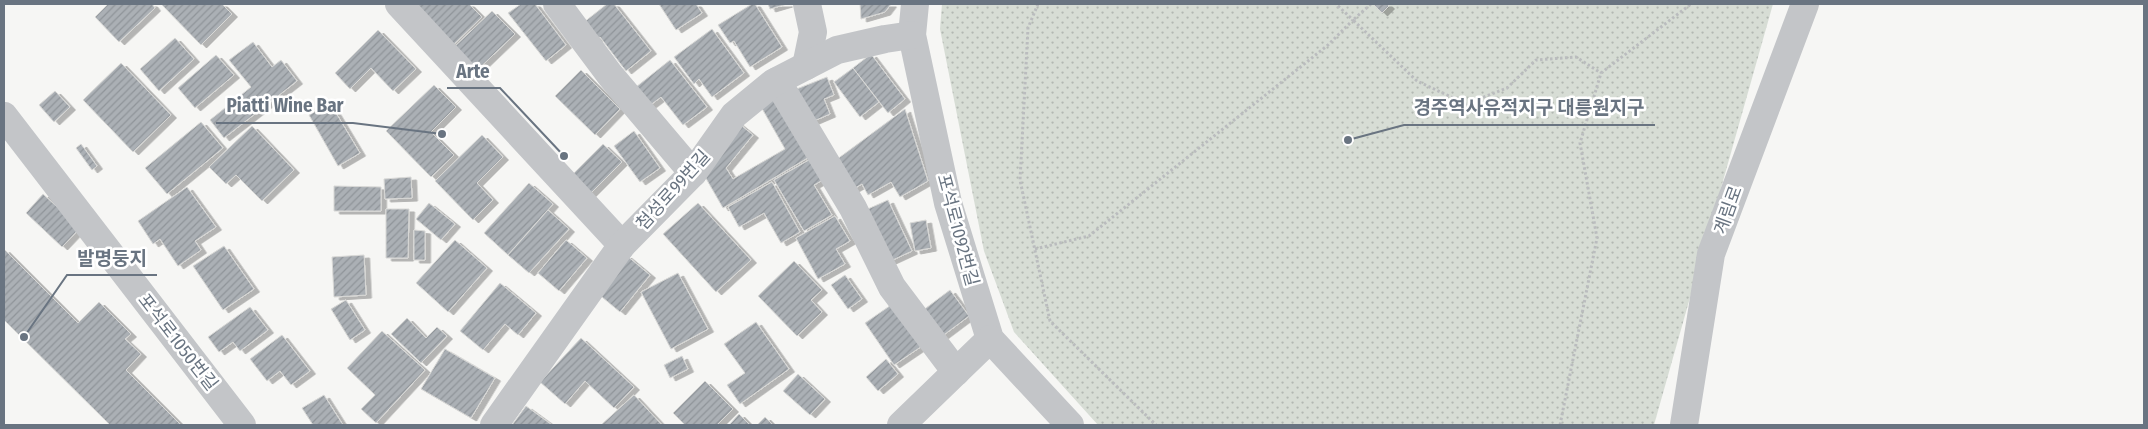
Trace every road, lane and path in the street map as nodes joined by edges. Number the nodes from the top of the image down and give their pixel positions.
1 (399, 4) edge
2 (557, 4) edge
3 (808, 4) edge
4 (915, 4) edge
5 (1038, 4) edge
6 (1336, 4) edge
7 (1371, 4) edge
8 (1691, 4) edge
9 (1805, 4) edge
10 (1352, 20) junction
11 (912, 35) junction
12 (806, 66) junction
13 (1601, 73) junction
14 (777, 82) junction
15 (4, 116) edge
16 (693, 173) junction
17 (622, 246) junction
18 (1035, 249) junction
19 (990, 339) junction
20 (956, 372) junction
21 (242, 425) edge
22 (494, 425) edge
23 (901, 425) edge
24 (1070, 425) edge
25 (1156, 425) edge
26 (1560, 425) edge
27 (1684, 425) edge

1 - 17 street
2 - 16 street
3 - 12 street
4 - 11 street, 포석로1092번길
5 - 18 path
6 - 10 path
7 - 10 path
8 - 13 path
9 - 27 street, 계림로
10 - 13 path
10 - 18 path
11 - 12 street, 첨성로99번길
11 - 19 street, 포석로1092번길
12 - 14 street, 첨성로99번길
13 - 26 path
14 - 16 street, 첨성로99번길
14 - 20 street
15 - 21 street, 포석로1050번길
16 - 17 street, 첨성로99번길
17 - 22 street, 첨성로99번길
18 - 25 path
19 - 20 street
19 - 24 street, 포석로1092번길
20 - 23 street

